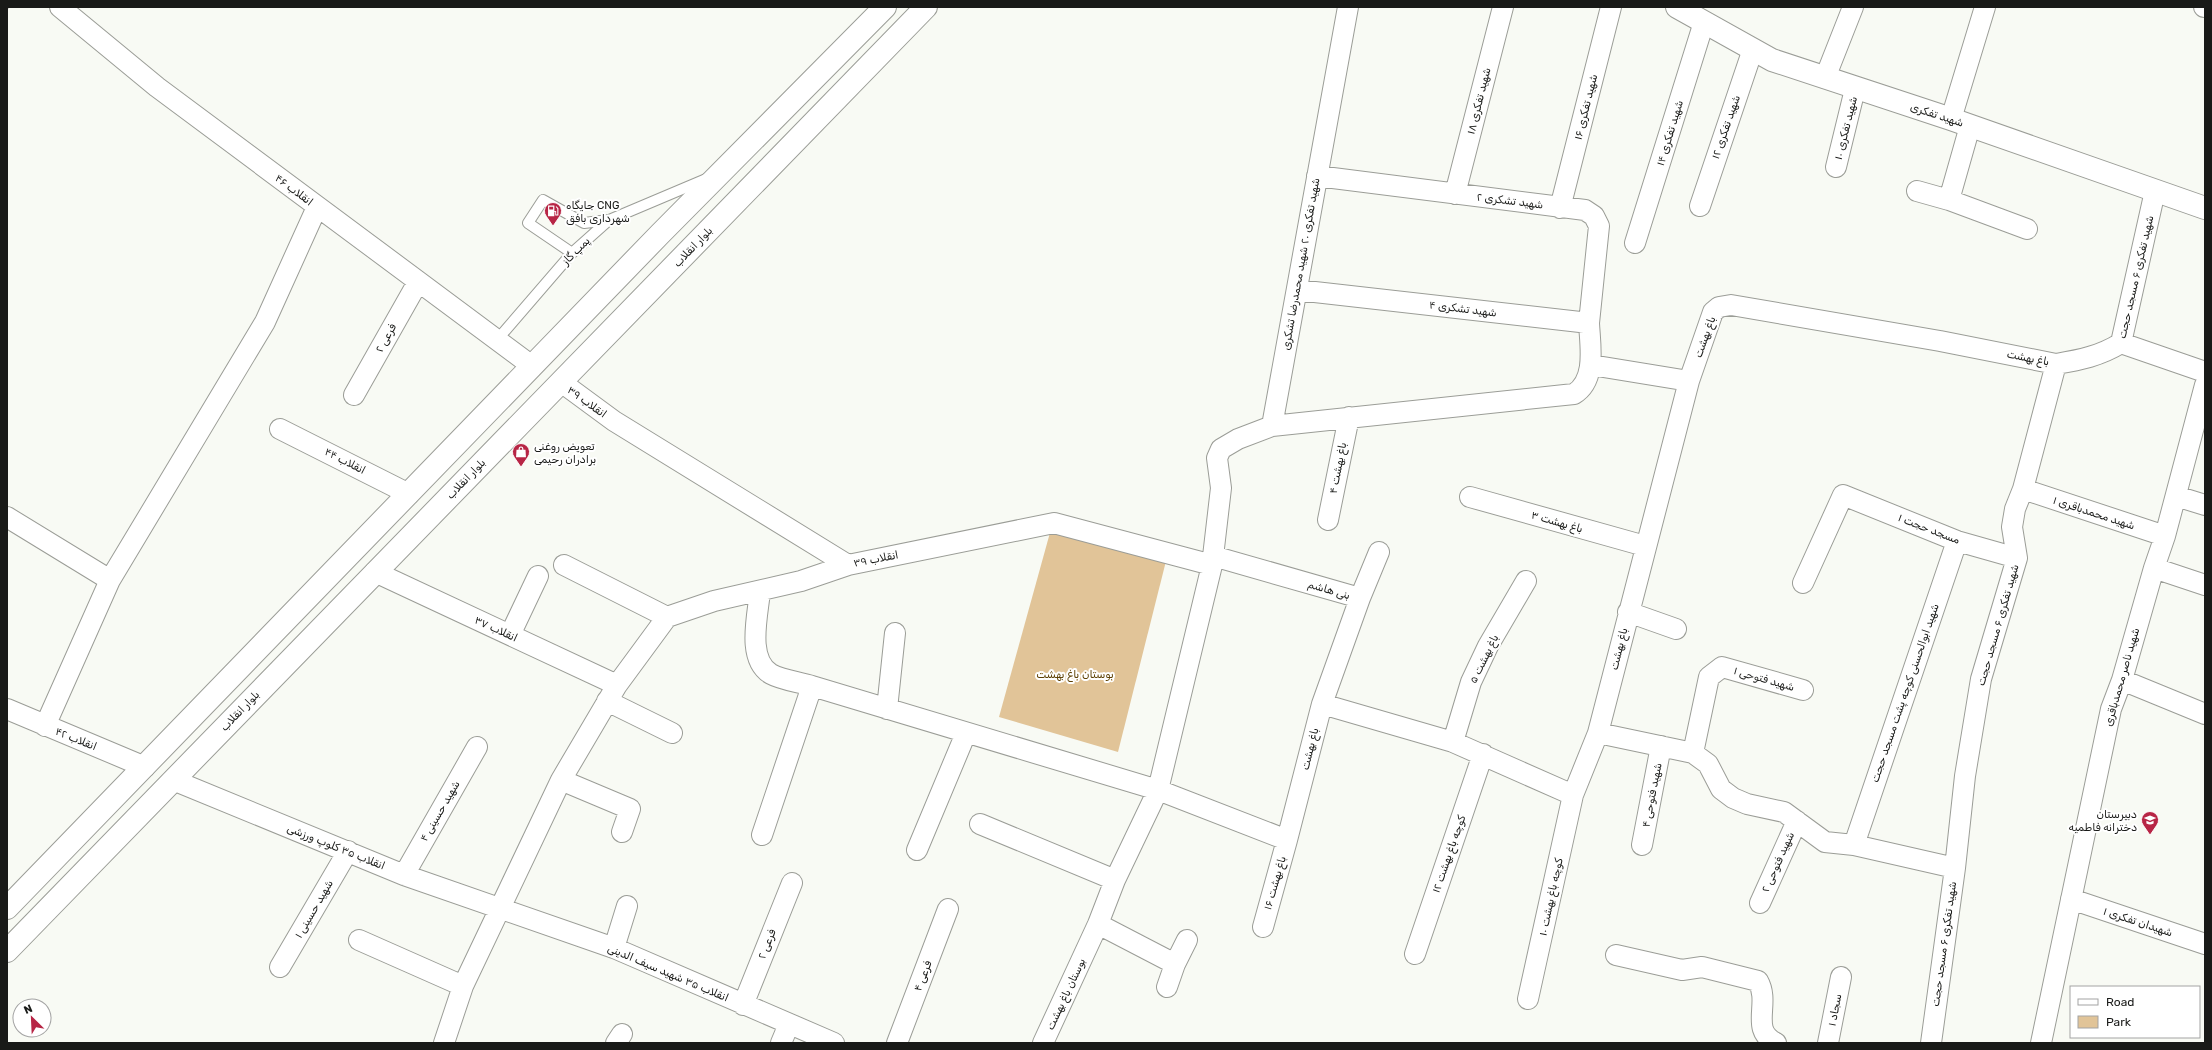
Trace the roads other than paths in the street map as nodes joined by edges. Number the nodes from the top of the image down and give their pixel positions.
1 (60, 7) edge
2 (885, 7) edge
3 (926, 7) edge
4 (1348, 7) edge
5 (1503, 7) edge
6 (1611, 7) edge
7 (1677, 7) edge
8 (1853, 7) edge
9 (1985, 7) edge
10 (1704, 22) junction
11 (1753, 49) junction
12 (1825, 78) junction
13 (1855, 89) junction
14 (1961, 123) junction
15 (1836, 167) dead end
16 (721, 172) junction
17 (1317, 176) junction
18 (1917, 191) dead end
19 (2155, 191) junction
20 (1455, 194) junction
21 (1949, 200) junction
22 (1700, 206) dead end
23 (317, 207) junction
24 (1560, 208) junction
25 (2205, 208) edge
26 (609, 220) junction
27 (2027, 229) dead end
28 (1635, 243) dead end
29 (572, 253) junction
30 (418, 282) junction
31 (1297, 290) junction
32 (1589, 323) junction
33 (497, 340) junction
34 (2121, 343) junction
35 (1591, 364) junction
36 (2056, 364) junction
37 (532, 366) junction
38 (2205, 372) edge
39 (1689, 381) junction
40 (561, 382) junction
41 (2205, 385) edge
42 (354, 395) dead end
43 (1349, 416) junction
44 (1272, 426) junction
45 (280, 429) dead end
46 (2023, 489) junction
47 (409, 494) junction
48 (2176, 496) junction
49 (1470, 497) dead end
50 (2205, 505) edge
51 (7, 517) edge
52 (1328, 520) dead end
53 (2165, 536) junction
54 (1957, 541) junction
55 (1645, 546) junction
56 (1379, 552) dead end
57 (2017, 558) junction
58 (1212, 561) junction
59 (564, 565) dead end
60 (848, 565) junction
61 (2154, 568) junction
62 (375, 572) junction
63 (538, 576) dead end
64 (110, 580) junction
65 (1526, 581) dead end
66 (1803, 583) dead end
67 (2205, 585) edge
68 (760, 590) junction
69 (308, 598) junction
70 (1360, 598) junction
71 (1628, 612) junction
72 (667, 617) junction
73 (328, 620) junction
74 (1676, 628) dead end
75 (895, 633) dead end
76 (510, 635) junction
77 (259, 648) junction
78 (280, 669) junction
79 (2122, 680) junction
80 (812, 686) junction
81 (1803, 690) dead end
82 (612, 693) junction
83 (1322, 704) junction
84 (7, 709) edge
85 (886, 709) junction
86 (2205, 714) edge
87 (45, 726) junction
88 (672, 733) dead end
89 (966, 733) junction
90 (1598, 733) junction
91 (1454, 742) junction
92 (1661, 746) junction
93 (477, 747) dead end
94 (1693, 753) junction
95 (1483, 754) junction
96 (145, 767) junction
97 (173, 780) junction
98 (561, 780) junction
99 (1158, 790) junction
100 (1573, 795) junction
101 (1797, 820) junction
102 (980, 824) dead end
103 (622, 832) dead end
104 (762, 835) dead end
105 (1287, 840) junction
106 (1642, 845) dead end
107 (1854, 845) junction
108 (917, 850) dead end
109 (348, 852) junction
110 (1955, 868) junction
111 (404, 875) junction
112 (1115, 880) junction
113 (792, 883) dead end
114 (2071, 899) junction
115 (1760, 904) dead end
116 (627, 906) dead end
117 (7, 908) edge
118 (500, 909) junction
119 (948, 909) dead end
120 (1098, 924) junction
121 (1263, 926) dead end
122 (359, 940) dead end
123 (1187, 940) dead end
124 (2205, 944) edge
125 (614, 948) junction
126 (7, 951) edge
127 (1415, 954) dead end
128 (1616, 955) dead end
129 (1175, 964) junction
130 (280, 967) dead end
131 (1841, 977) dead end
132 (464, 986) junction
133 (1167, 987) dead end
134 (1528, 999) dead end
135 (743, 1005) junction
136 (789, 1024) junction
137 (444, 1043) edge
138 (780, 1043) edge
139 (834, 1043) edge
140 (897, 1043) edge
141 (1043, 1043) edge
142 (1776, 1043) edge
143 (1828, 1043) edge
144 (1931, 1043) edge
145 (2041, 1043) edge

1 - 23 street, انقلاب ۴۶
2 - 16 main road
3 - 40 main road, بلوار انقلاب
4 - 17 street, شهید تفکری ۲۰ شهید محمدرضا تشکری
5 - 20 street, شهید تفکری ۱۸
6 - 24 street, شهید تفکری ۱۶
7 - 10 main road, شهید تفکری
8 - 12 street
9 - 14 street
10 - 11 main road, شهید تفکری
10 - 28 street, شهید تفکری ۱۴
11 - 12 main road, شهید تفکری
11 - 22 street, شهید تفکری ۱۲
12 - 13 main road, شهید تفکری
13 - 14 main road, شهید تفکری
13 - 15 street, شهید تفکری ۱۰
14 - 19 main road, شهید تفکری
14 - 21 street
16 - 26 lane, پمپ گاز
16 - 37 main road
17 - 20 street, شهید تشکری ۲
17 - 31 street, شهید تفکری ۲۰ شهید محمدرضا تشکری
18 - 21 street
19 - 25 main road, شهید تفکری
19 - 34 street, شهید تفکری ۶ مسجد حجت
20 - 24 street, شهید تشکری ۲
21 - 27 street
23 - 30 street, انقلاب ۴۶
23 - 64 street
24 - 32 street, شهید تشکری ۲
26 - 29 lane, پمپ گاز
26 - 29 lane
29 - 33 lane, پمپ گاز
30 - 33 street, انقلاب ۴۶
30 - 42 street, فرعی ۲
31 - 32 street, شهید تشکری ۴
31 - 44 street, شهید تفکری ۲۰ شهید محمدرضا تشکری
32 - 35 street
33 - 37 street, انقلاب ۴۶
34 - 36 street, شهید تفکری ۶ مسجد حجت
34 - 38 street
35 - 39 street
35 - 43 street
36 - 39 street, باغ بهشت
36 - 46 street, شهید تفکری ۶ مسجد حجت
37 - 47 main road
39 - 55 street, باغ بهشت
40 - 60 street, انقلاب ۳۹
40 - 62 main road, بلوار انقلاب
41 - 48 street, شهید ناصر محمدباقری
43 - 44 street
43 - 52 street, باغ بهشت ۴
44 - 58 street, بوستان باغ بهشت
45 - 47 street, انقلاب ۴۴
46 - 53 street, شهید محمدباقری ۱
46 - 57 street, شهید تفکری ۶ مسجد حجت
47 - 69 main road
48 - 50 street
48 - 53 street, شهید ناصر محمدباقری
49 - 55 street, باغ بهشت ۳
51 - 64 street
53 - 61 street, شهید ناصر محمدباقری
54 - 57 street, مسجد حجت ۱
54 - 66 street, مسجد حجت ۱
54 - 107 street, شهید ابوالحسنی کوچه پشت مسجد حجت
55 - 71 street, باغ بهشت
56 - 70 street
57 - 110 street, شهید تفکری ۶ مسجد حجت
58 - 60 street, انقلاب ۳۹
58 - 70 street, بنی هاشم
58 - 99 street, بوستان باغ بهشت
59 - 72 street
60 - 68 street
61 - 67 street
61 - 79 street, شهید ناصر محمدباقری
62 - 73 main road, بلوار انقلاب
62 - 76 street, انقلاب ۳۷
63 - 76 street
64 - 87 street
65 - 91 street, باغ بهشت ۵
68 - 72 street
68 - 80 street
69 - 73 main road
69 - 77 main road
70 - 83 street, بنی هاشم
71 - 74 street
71 - 90 street, باغ بهشت
72 - 82 street
73 - 78 main road, بلوار انقلاب
75 - 85 street
76 - 82 street, انقلاب ۳۷
77 - 78 main road
77 - 96 main road
78 - 97 main road, بلوار انقلاب
79 - 86 street
79 - 114 street, شهید ناصر محمدباقری
80 - 85 street
80 - 104 street
81 - 94 street, شهید فتوحی ۱
82 - 88 street, انقلاب ۳۷
82 - 98 street
83 - 91 street
83 - 105 street, باغ بهشت
84 - 87 street, انقلاب ۴۲
85 - 89 street
87 - 96 street, انقلاب ۴۲
89 - 99 street
89 - 108 street
90 - 92 street
90 - 100 street, باغ بهشت
91 - 95 street
92 - 94 street
92 - 106 street, شهید فتوحی ۴
93 - 111 street, شهید حسینی ۴
94 - 101 street
95 - 100 street
95 - 127 street, کوچه باغ بهشت ۱۲
96 - 117 main road
97 - 109 street, انقلاب ۳۵ کلوپ ورزشی
97 - 126 main road, بلوار انقلاب
98 - 103 street
98 - 118 street
99 - 105 street
99 - 112 street, بوستان باغ بهشت
100 - 134 street, کوچه باغ بهشت ۱۰
101 - 107 street
101 - 115 street, شهید فتوحی ۲
102 - 112 street
105 - 121 street, باغ بهشت ۱۶
107 - 110 street
109 - 111 street, انقلاب ۳۵ کلوپ ورزشی
109 - 130 street, شهید حسینی ۱
110 - 144 street, شهید تفکری ۶ مسجد حجت
111 - 118 street, انقلاب ۳۵ کلوپ ورزشی
112 - 120 street, بوستان باغ بهشت
113 - 135 street, فرعی ۲
114 - 124 street, شهیدان تفکری ۱
114 - 145 street, شهید ناصر محمدباقری
116 - 125 street
118 - 125 street, انقلاب ۳۵ شهید سیف الدینی
118 - 132 street
119 - 140 street, فرعی ۴
120 - 129 street
120 - 141 street, بوستان باغ بهشت
122 - 132 street
123 - 129 street
125 - 135 street, انقلاب ۳۵ شهید سیف الدینی
128 - 142 street
129 - 133 street
131 - 143 street, سجاد ۱
132 - 137 street
135 - 136 street, انقلاب ۳۵ شهید سیف الدینی
136 - 138 street
136 - 139 street, انقلاب ۳۵ شهید سیف الدینی

